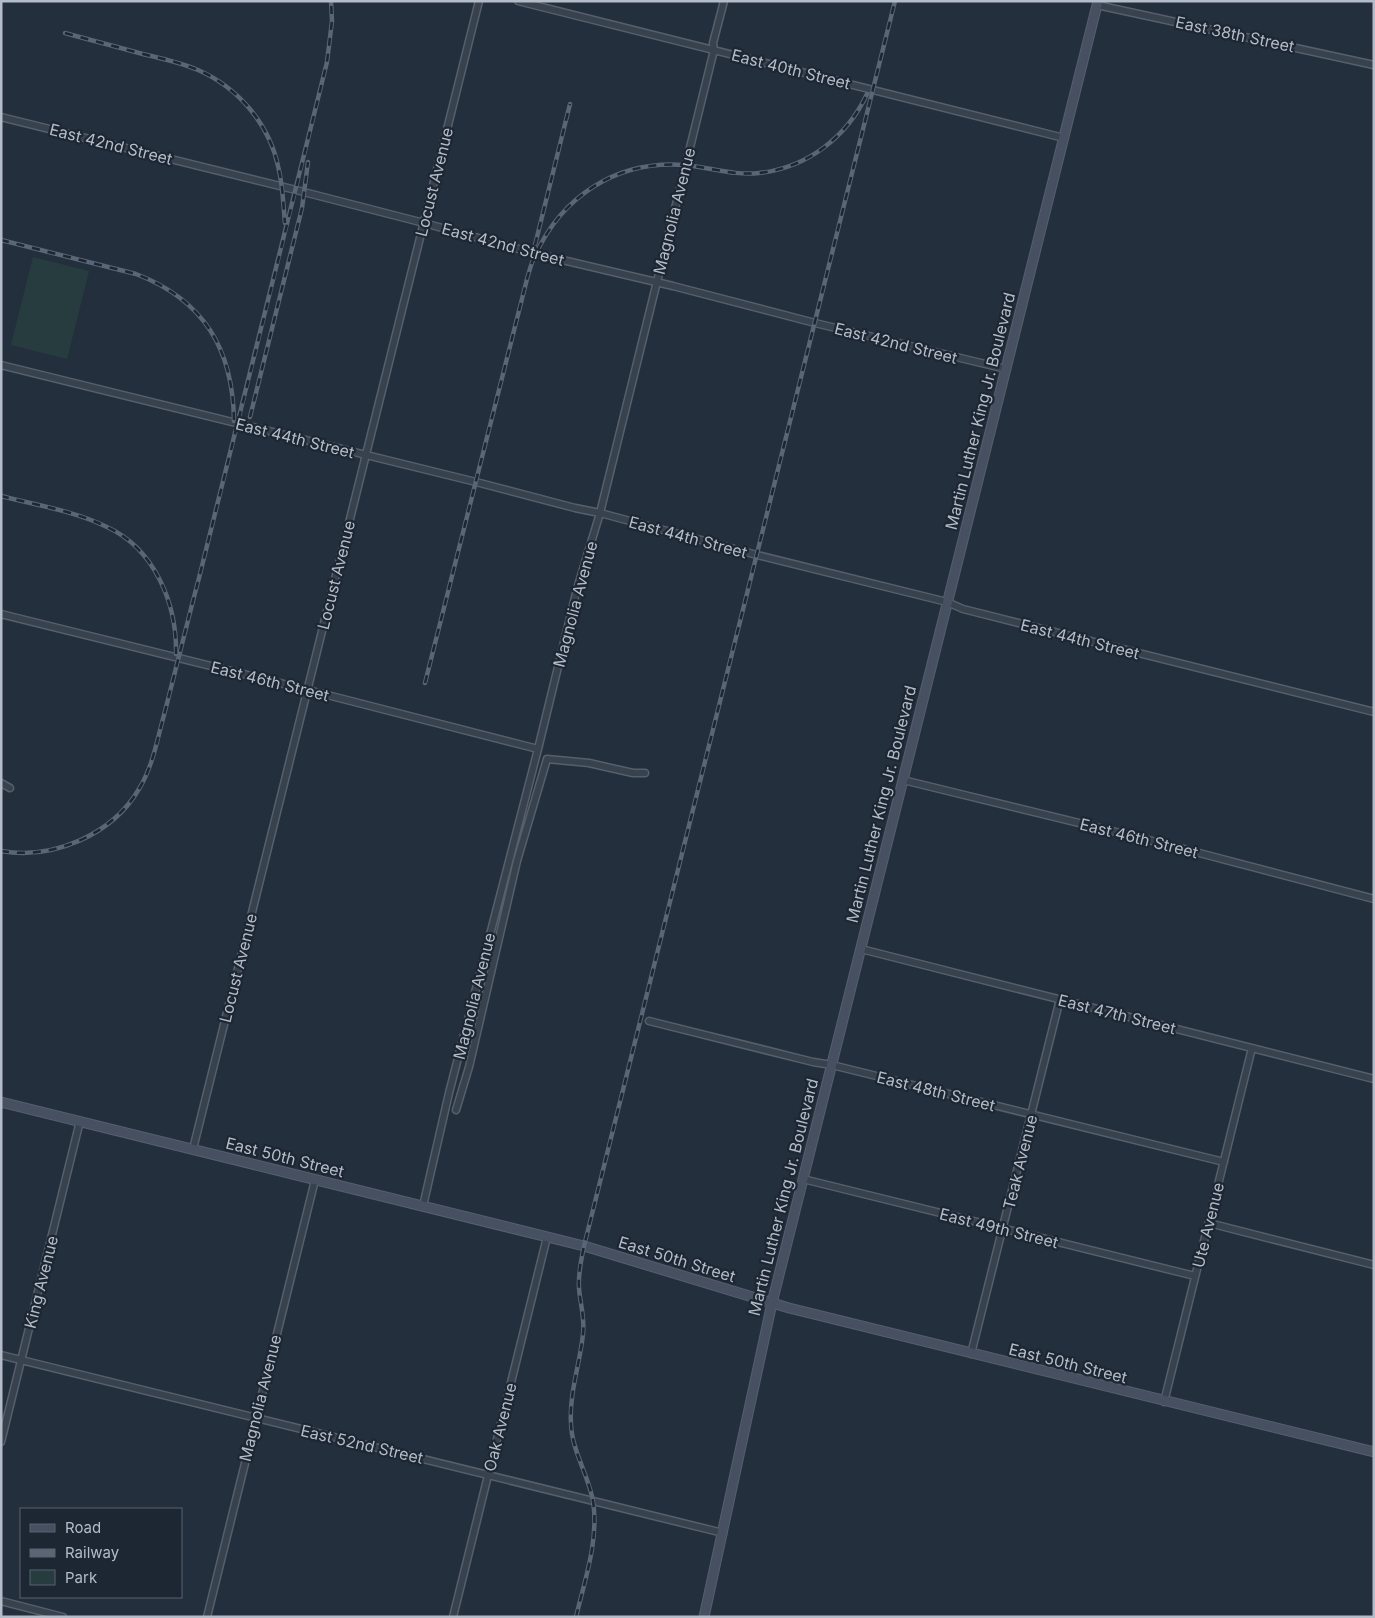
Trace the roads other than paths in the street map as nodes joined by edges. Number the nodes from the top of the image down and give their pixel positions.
1 (479, 1) edge
2 (518, 1) edge
3 (724, 1) edge
4 (1097, 3) edge
5 (714, 50) junction
6 (1374, 65) edge
7 (1, 117) edge
8 (1064, 138) junction
9 (424, 223) junction
10 (656, 282) junction
11 (1, 365) edge
12 (1006, 369) junction
13 (366, 455) junction
14 (600, 513) junction
15 (947, 602) junction
16 (1, 614) edge
17 (308, 690) junction
18 (1374, 712) edge
19 (538, 749) junction
20 (645, 773) dead end
21 (903, 780) junction
22 (1, 783) edge
23 (10, 788) dead end
24 (1374, 899) edge
25 (861, 949) junction
26 (1060, 999) junction
27 (649, 1021) dead end
28 (1252, 1048) junction
29 (832, 1064) junction
30 (1374, 1079) edge
31 (1, 1102) edge
32 (456, 1110) dead end
33 (1032, 1114) junction
34 (80, 1121) junction
35 (193, 1149) junction
36 (1224, 1162) junction
37 (803, 1179) junction
38 (315, 1180) junction
39 (423, 1206) junction
40 (1209, 1223) junction
41 (1002, 1228) junction
42 (547, 1237) junction
43 (1374, 1265) edge
44 (1195, 1276) junction
45 (772, 1303) junction
46 (971, 1354) junction
47 (1, 1355) edge
48 (22, 1360) junction
49 (1164, 1402) junction
50 (255, 1419) junction
51 (1, 1442) edge
52 (1374, 1452) edge
53 (489, 1474) junction
54 (723, 1533) junction
55 (1, 1601) edge
56 (63, 1617) edge
57 (207, 1617) edge
58 (453, 1617) edge
59 (704, 1617) edge

1 - 9 street, Locust Avenue
2 - 5 street, East 40th Street
3 - 5 street, Magnolia Avenue
4 - 6 street, East 38th Street
4 - 8 main road, Martin Luther King Jr. Boulevard
5 - 8 street, East 40th Street
5 - 10 street, Magnolia Avenue
7 - 9 street, East 42nd Street
8 - 12 main road, Martin Luther King Jr. Boulevard
9 - 10 street, East 42nd Street
9 - 13 street, Locust Avenue
10 - 12 street, East 42nd Street
10 - 14 street, Magnolia Avenue
11 - 13 street, East 44th Street
12 - 15 main road, Martin Luther King Jr. Boulevard
13 - 14 street, East 44th Street
13 - 17 street, Locust Avenue
14 - 15 street, East 44th Street
14 - 19 street, Magnolia Avenue
15 - 18 street, East 44th Street
15 - 21 main road, Martin Luther King Jr. Boulevard
16 - 17 street, East 46th Street
17 - 19 street, East 46th Street
17 - 35 street, Locust Avenue
19 - 39 street, Magnolia Avenue
20 - 32 street
21 - 24 street, East 46th Street
21 - 25 main road, Martin Luther King Jr. Boulevard
22 - 23 street
25 - 26 street, East 47th Street
25 - 29 main road, Martin Luther King Jr. Boulevard
26 - 28 street, East 47th Street
26 - 33 street, Teak Avenue
27 - 29 street, East 48th Street
28 - 30 street, East 47th Street
28 - 36 street, Ute Avenue
29 - 33 street, East 48th Street
29 - 37 main road, Martin Luther King Jr. Boulevard
31 - 34 main road, East 50th Street
33 - 36 street, East 48th Street
33 - 41 street, Teak Avenue
34 - 35 main road, East 50th Street
34 - 48 street, King Avenue
35 - 38 main road, East 50th Street
36 - 40 street, Ute Avenue
37 - 41 street, East 49th Street
37 - 45 main road, Martin Luther King Jr. Boulevard
38 - 39 main road, East 50th Street
38 - 50 street, Magnolia Avenue
39 - 42 main road, East 50th Street
40 - 43 street
40 - 44 street, Ute Avenue
41 - 44 street, East 49th Street
41 - 46 street, Teak Avenue
42 - 45 main road, East 50th Street
42 - 53 street, Oak Avenue
44 - 49 street, Ute Avenue
45 - 46 main road, East 50th Street
45 - 54 main road, Martin Luther King Jr. Boulevard
46 - 49 main road, East 50th Street
47 - 48 street, East 52nd Street
48 - 50 street, East 52nd Street
48 - 51 street, King Avenue
49 - 52 main road, East 50th Street
50 - 53 street, East 52nd Street
50 - 57 street, Magnolia Avenue
53 - 54 street, East 52nd Street
53 - 58 street, Oak Avenue
54 - 59 main road, Martin Luther King Jr. Boulevard
55 - 56 street

